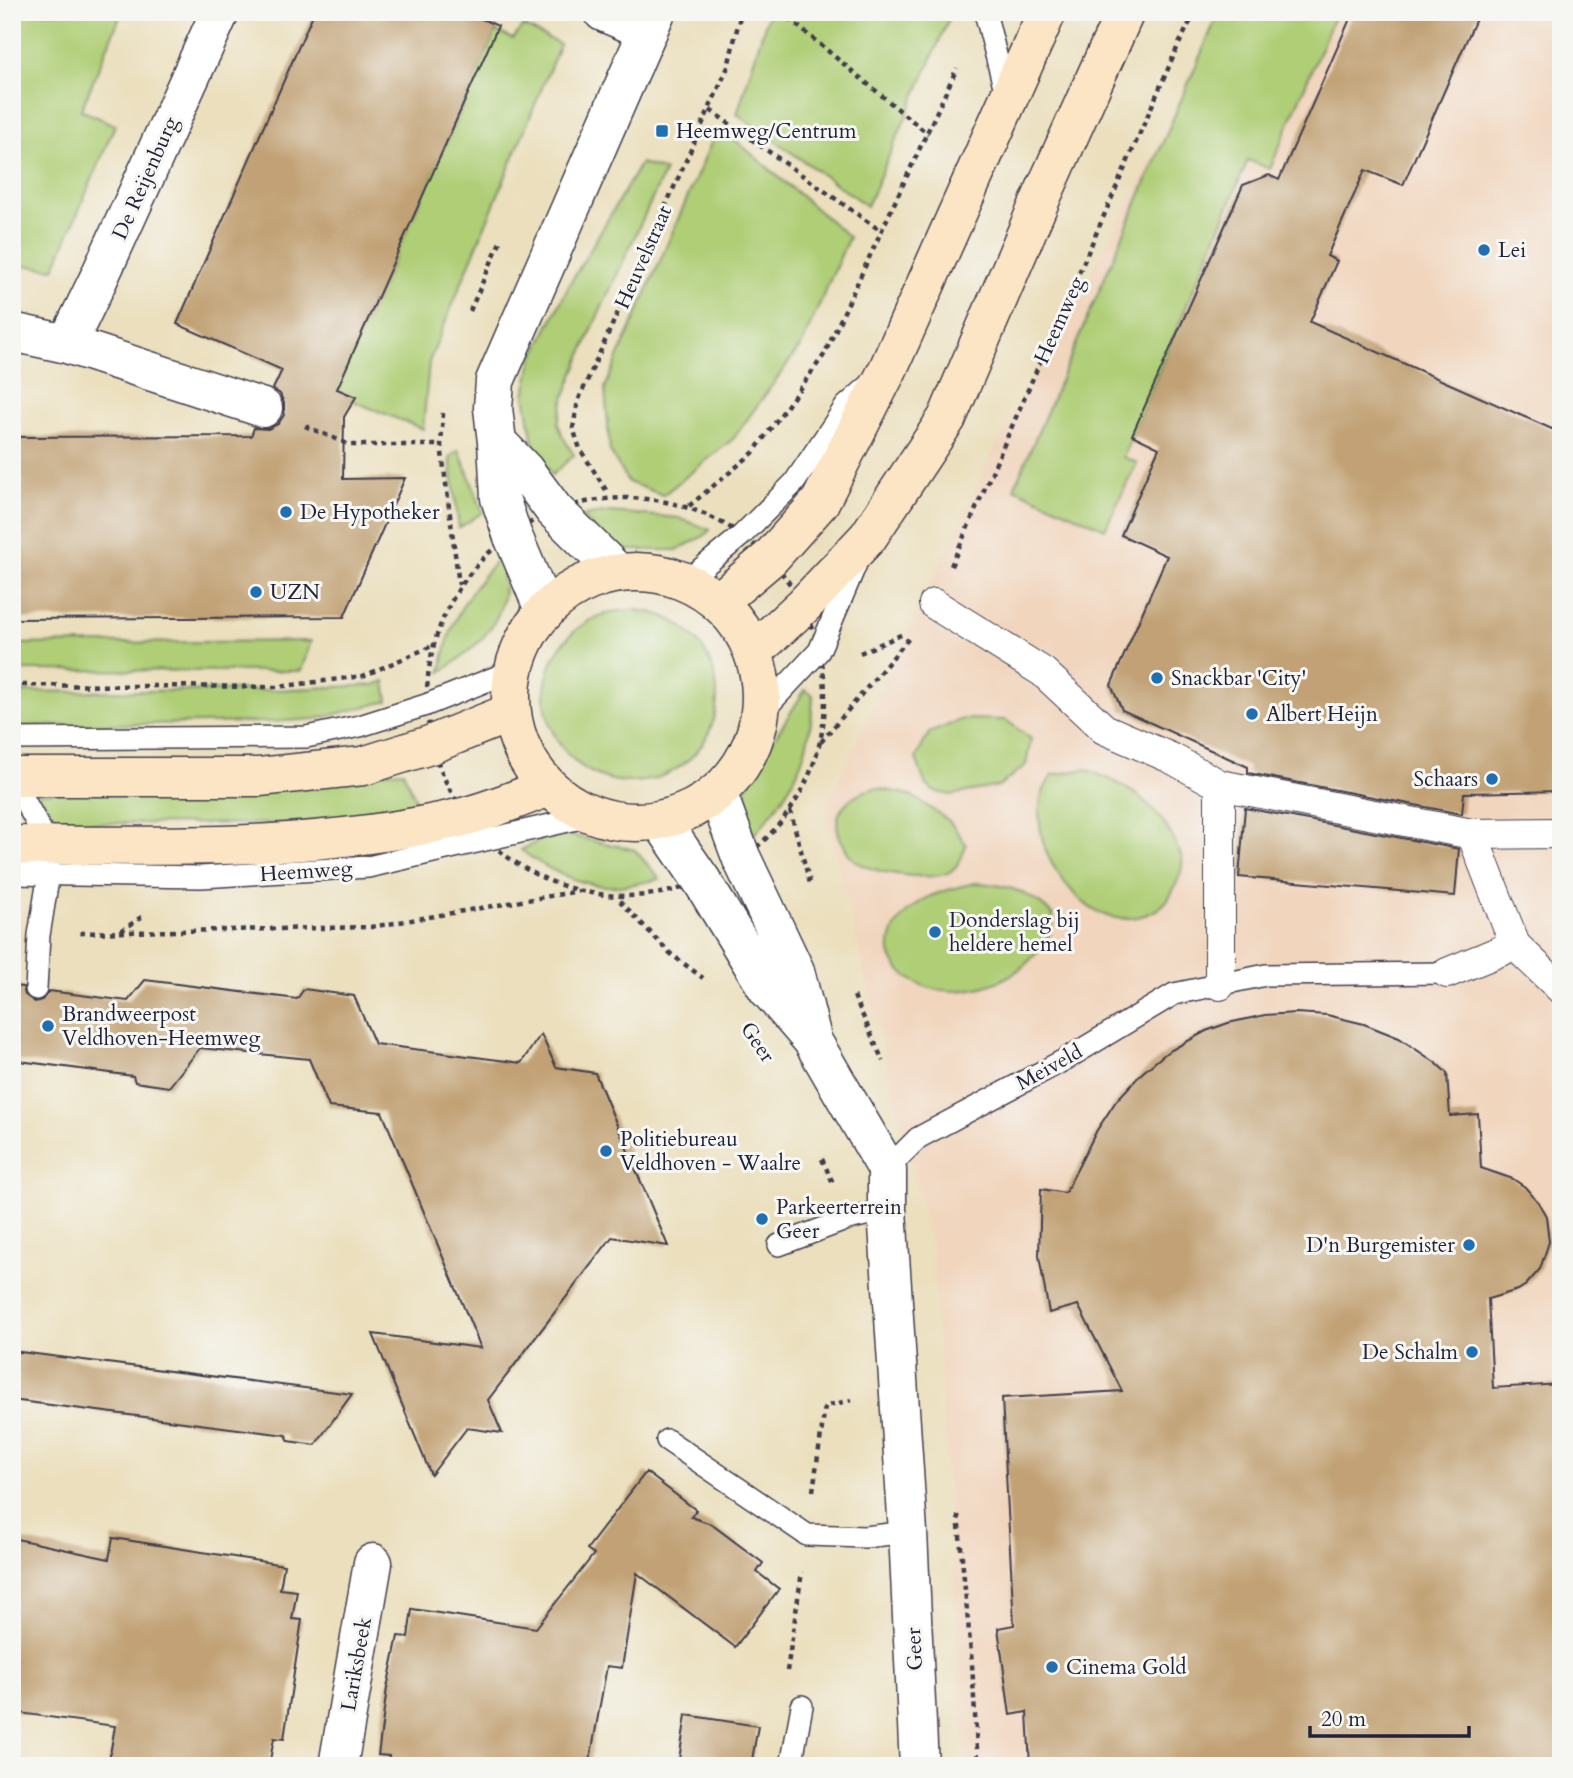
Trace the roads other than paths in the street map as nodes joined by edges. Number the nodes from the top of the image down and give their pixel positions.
1 (220, 12) edge
2 (603, 12) edge
3 (985, 12) edge
4 (1046, 12) edge
5 (1125, 12) edge
6 (652, 21) edge
7 (1008, 100) junction
8 (15, 337) edge
9 (67, 344) junction
10 (888, 369) junction
11 (263, 408) dead end
12 (497, 442) junction
13 (868, 537) junction
14 (618, 573) junction
15 (686, 581) junction
16 (718, 602) junction
17 (545, 612) junction
18 (927, 615) road end
19 (753, 652) junction
20 (514, 670) junction
21 (512, 712) junction
22 (761, 713) junction
23 (12, 738) edge
24 (12, 778) edge
25 (1220, 785) junction
26 (549, 787) junction
27 (717, 792) junction
28 (594, 815) junction
29 (662, 823) junction
30 (1561, 833) edge
31 (1472, 834) junction
32 (37, 854) edge
33 (12, 874) edge
34 (1515, 945) junction
35 (1447, 973) joint
36 (1220, 985) junction
37 (36, 989) dead end
38 (1561, 989) edge
39 (812, 1040) junction
40 (887, 1169) junction
41 (887, 1210) junction
42 (779, 1245) dead end
43 (667, 1440) dead end
44 (908, 1532) junction
45 (373, 1563) dead end
46 (802, 1706) dead end
47 (338, 1766) edge
48 (791, 1766) edge
49 (919, 1766) edge

1 - 9 street, De Reijenburg
2 - 6 street
3 - 7 lane
4 - 7 main road
5 - 13 main road
6 - 12 street
7 - 10 main road
8 - 9 street
9 - 11 street
10 - 15 lane
10 - 16 main road
12 - 14 street
12 - 17 street
13 - 19 main road
13 - 22 lane
14 - 15 main road
14 - 17 main road
15 - 16 main road
16 - 19 main road
17 - 20 main road
18 - 25 street
19 - 22 main road
20 - 21 main road
20 - 23 lane
21 - 24 main road
21 - 26 main road
22 - 27 main road
24 - 32 lane
25 - 31 street
25 - 36 street
26 - 28 main road
26 - 32 main road, Heemweg
27 - 29 main road
27 - 39 street, Geer
28 - 29 main road
28 - 32 lane, Heemweg
29 - 39 street, Geer
30 - 31 street
31 - 34 street
32 - 33 lane, Heemweg
32 - 37 lane
34 - 35 street, Meiveld
34 - 38 street
35 - 36 lane, Meiveld
36 - 40 lane, Meiveld
39 - 40 street, Geer
40 - 41 street, Geer
41 - 42 lane
41 - 44 street, Geer
43 - 44 lane
44 - 49 street, Geer
45 - 47 street, Lariksbeek
46 - 48 lane

